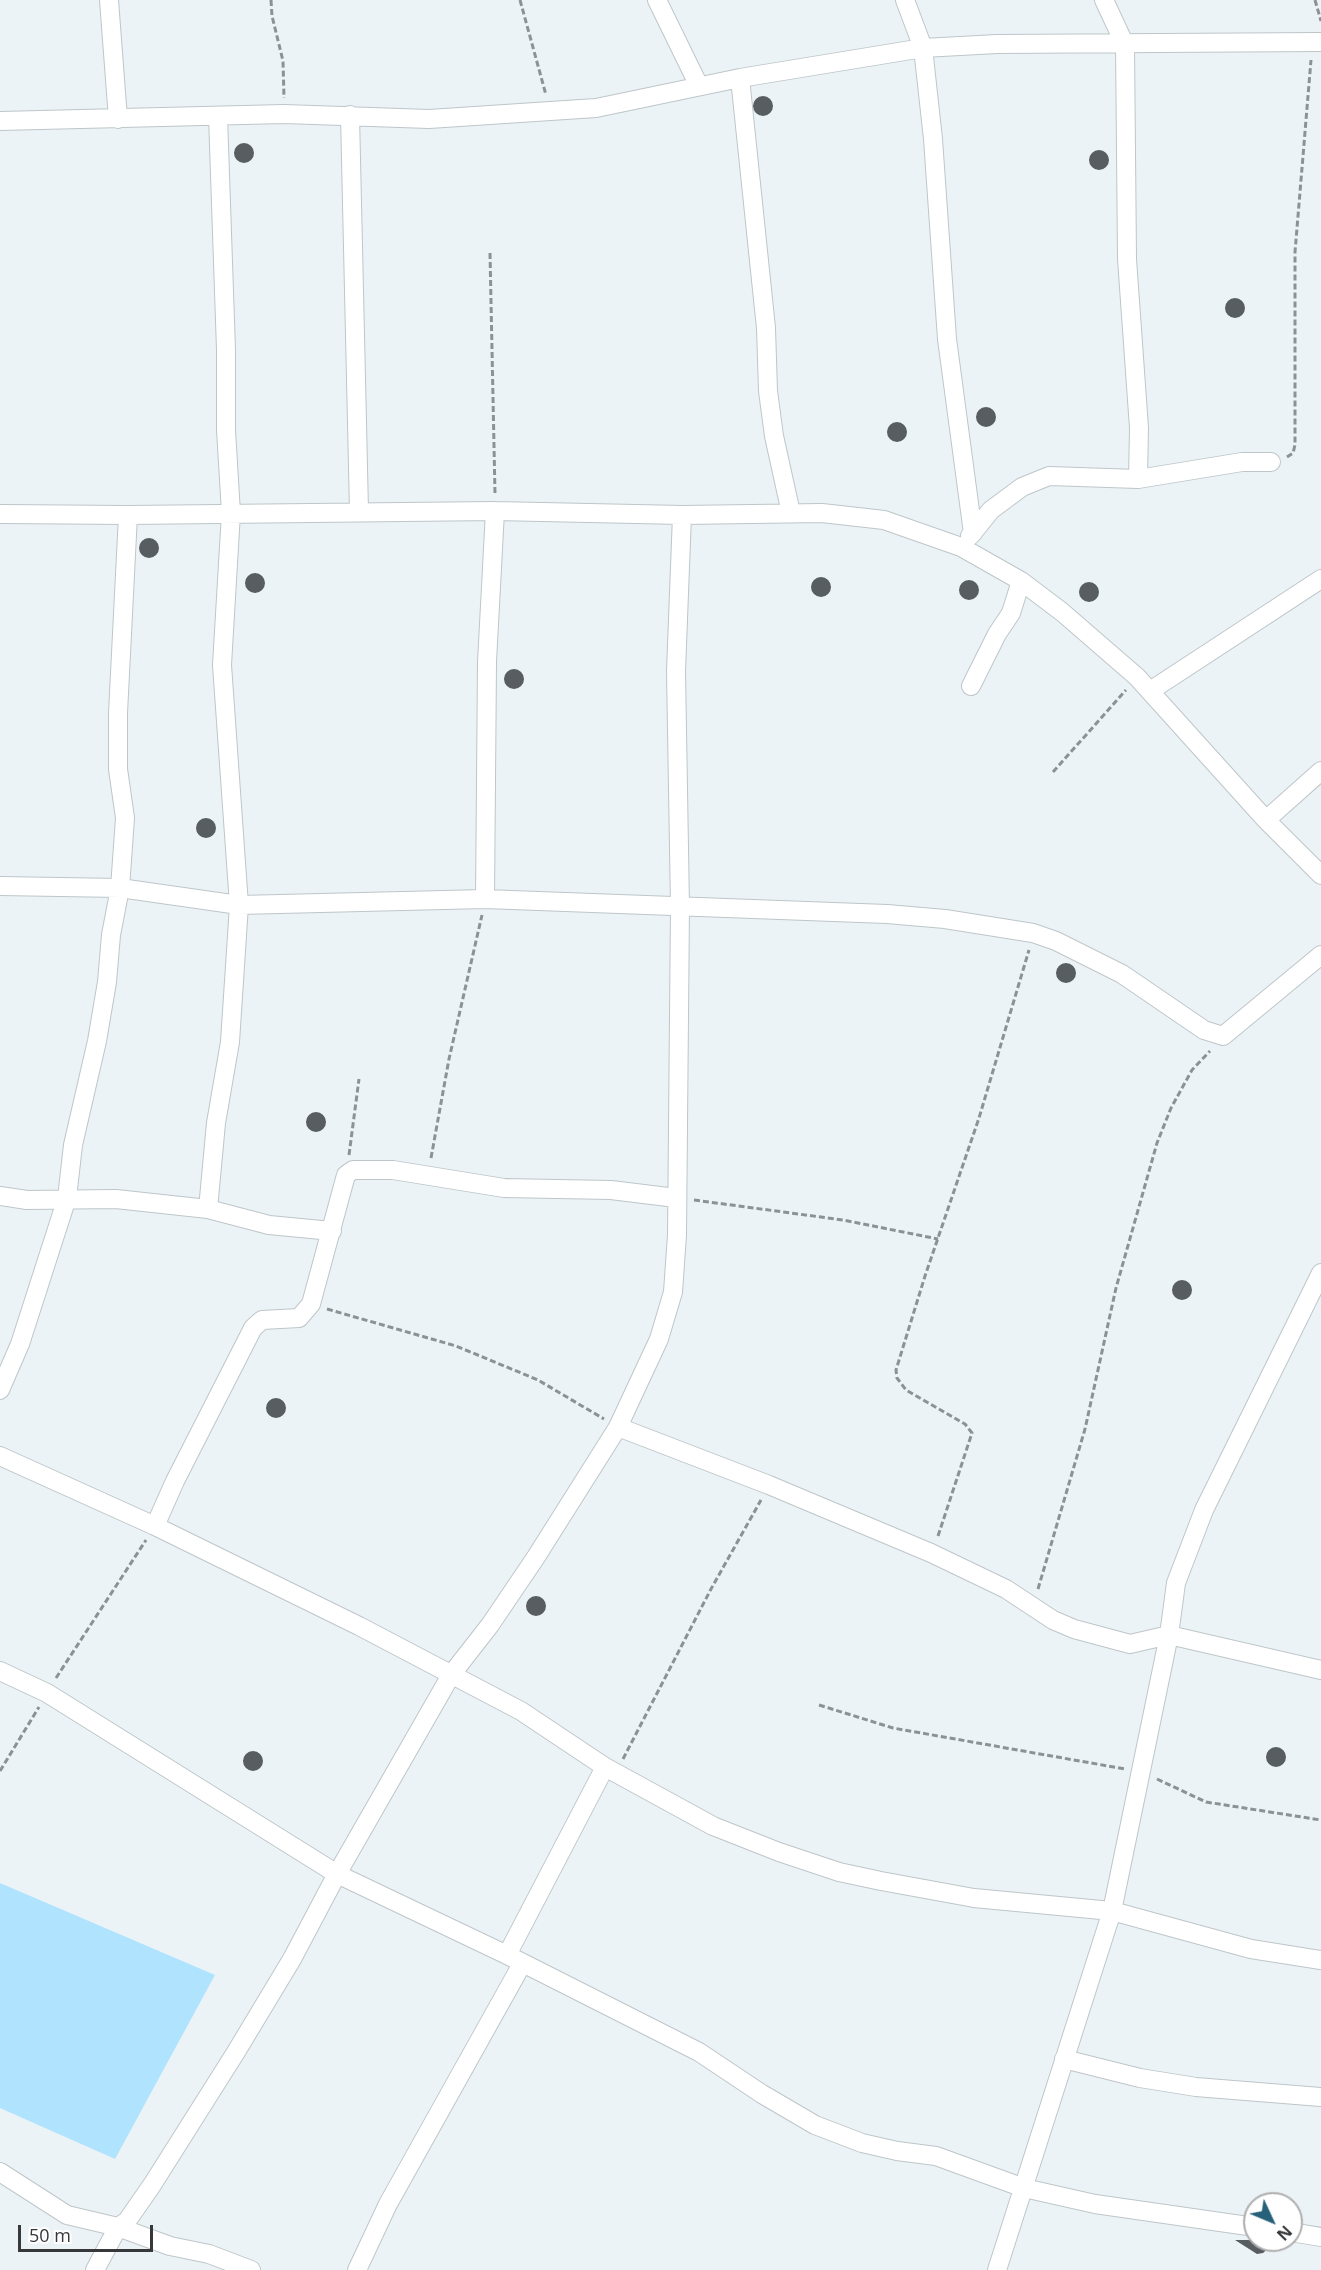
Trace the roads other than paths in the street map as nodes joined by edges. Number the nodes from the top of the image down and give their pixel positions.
1 (109, 0) edge
2 (657, 0) edge
3 (905, 0) edge
4 (1104, 0) edge
5 (1317, 43) edge
6 (1125, 45) junction
7 (923, 48) junction
8 (740, 78) junction
9 (699, 86) junction
10 (350, 115) junction
11 (218, 116) junction
12 (118, 119) junction
13 (0, 121) edge
14 (1271, 462) road end
15 (1138, 479) junction
16 (495, 510) junction
17 (358, 511) junction
18 (231, 513) junction
19 (791, 513) junction
20 (0, 514) edge
21 (128, 515) junction
22 (682, 515) junction
23 (973, 533) junction
24 (961, 547) junction
25 (1321, 579) edge
26 (1021, 581) junction
27 (971, 686) dead end
28 (1150, 691) junction
29 (1321, 771) edge
30 (1266, 820) junction
31 (1321, 874) edge
32 (0, 886) edge
33 (120, 888) junction
34 (485, 899) junction
35 (239, 905) junction
36 (680, 907) junction
37 (1321, 955) edge
38 (0, 1196) edge
39 (67, 1198) junction
40 (676, 1198) junction
41 (208, 1209) junction
42 (332, 1231) junction
43 (1321, 1273) edge
44 (0, 1390) edge
45 (618, 1427) junction
46 (0, 1456) edge
47 (155, 1526) junction
48 (1169, 1635) junction
49 (1321, 1670) edge
50 (0, 1671) edge
51 (451, 1675) junction
52 (610, 1769) junction
53 (337, 1874) junction
54 (1112, 1911) junction
55 (514, 1959) junction
56 (1321, 1960) edge
57 (1064, 2059) junction
58 (1321, 2097) edge
59 (0, 2172) edge
60 (1024, 2188) junction
61 (1243, 2225) edge
62 (118, 2227) junction
63 (1303, 2234) edge
64 (1321, 2237) edge
65 (95, 2270) edge
66 (252, 2270) edge
67 (357, 2270) edge
68 (997, 2270) edge

1 - 12 street
2 - 9 street
3 - 7 street
4 - 6 street
5 - 6 street
6 - 7 street
6 - 15 street
7 - 8 street
7 - 23 street
8 - 9 street
8 - 19 street
9 - 10 street
10 - 11 street
10 - 17 street
11 - 12 street
11 - 18 street
12 - 13 street
14 - 15 street
15 - 23 street
16 - 17 street
16 - 22 street
16 - 34 street
17 - 18 street
18 - 21 street
18 - 35 street
19 - 22 street
19 - 24 street
20 - 21 street
21 - 33 street
22 - 36 street
23 - 24 street
24 - 26 street
25 - 28 street
26 - 27 street
26 - 28 street
28 - 30 street
29 - 30 street
30 - 31 street
32 - 33 street
33 - 35 street
33 - 39 street
34 - 35 street
34 - 36 street
35 - 41 street
36 - 37 street
36 - 40 street
38 - 39 street
39 - 41 street
39 - 44 street
40 - 42 street
40 - 45 street
41 - 42 street
42 - 47 street
43 - 48 street
45 - 48 street
45 - 51 street
46 - 47 street
47 - 51 street
48 - 49 street
48 - 54 street
50 - 53 street
51 - 52 street
51 - 53 street
52 - 54 street
52 - 55 street
53 - 55 street
53 - 62 street
54 - 56 street
54 - 57 street
55 - 60 street
55 - 67 street
57 - 58 street
57 - 60 street
59 - 62 street
60 - 61 street
60 - 68 street
62 - 65 street
62 - 66 street
63 - 64 street

